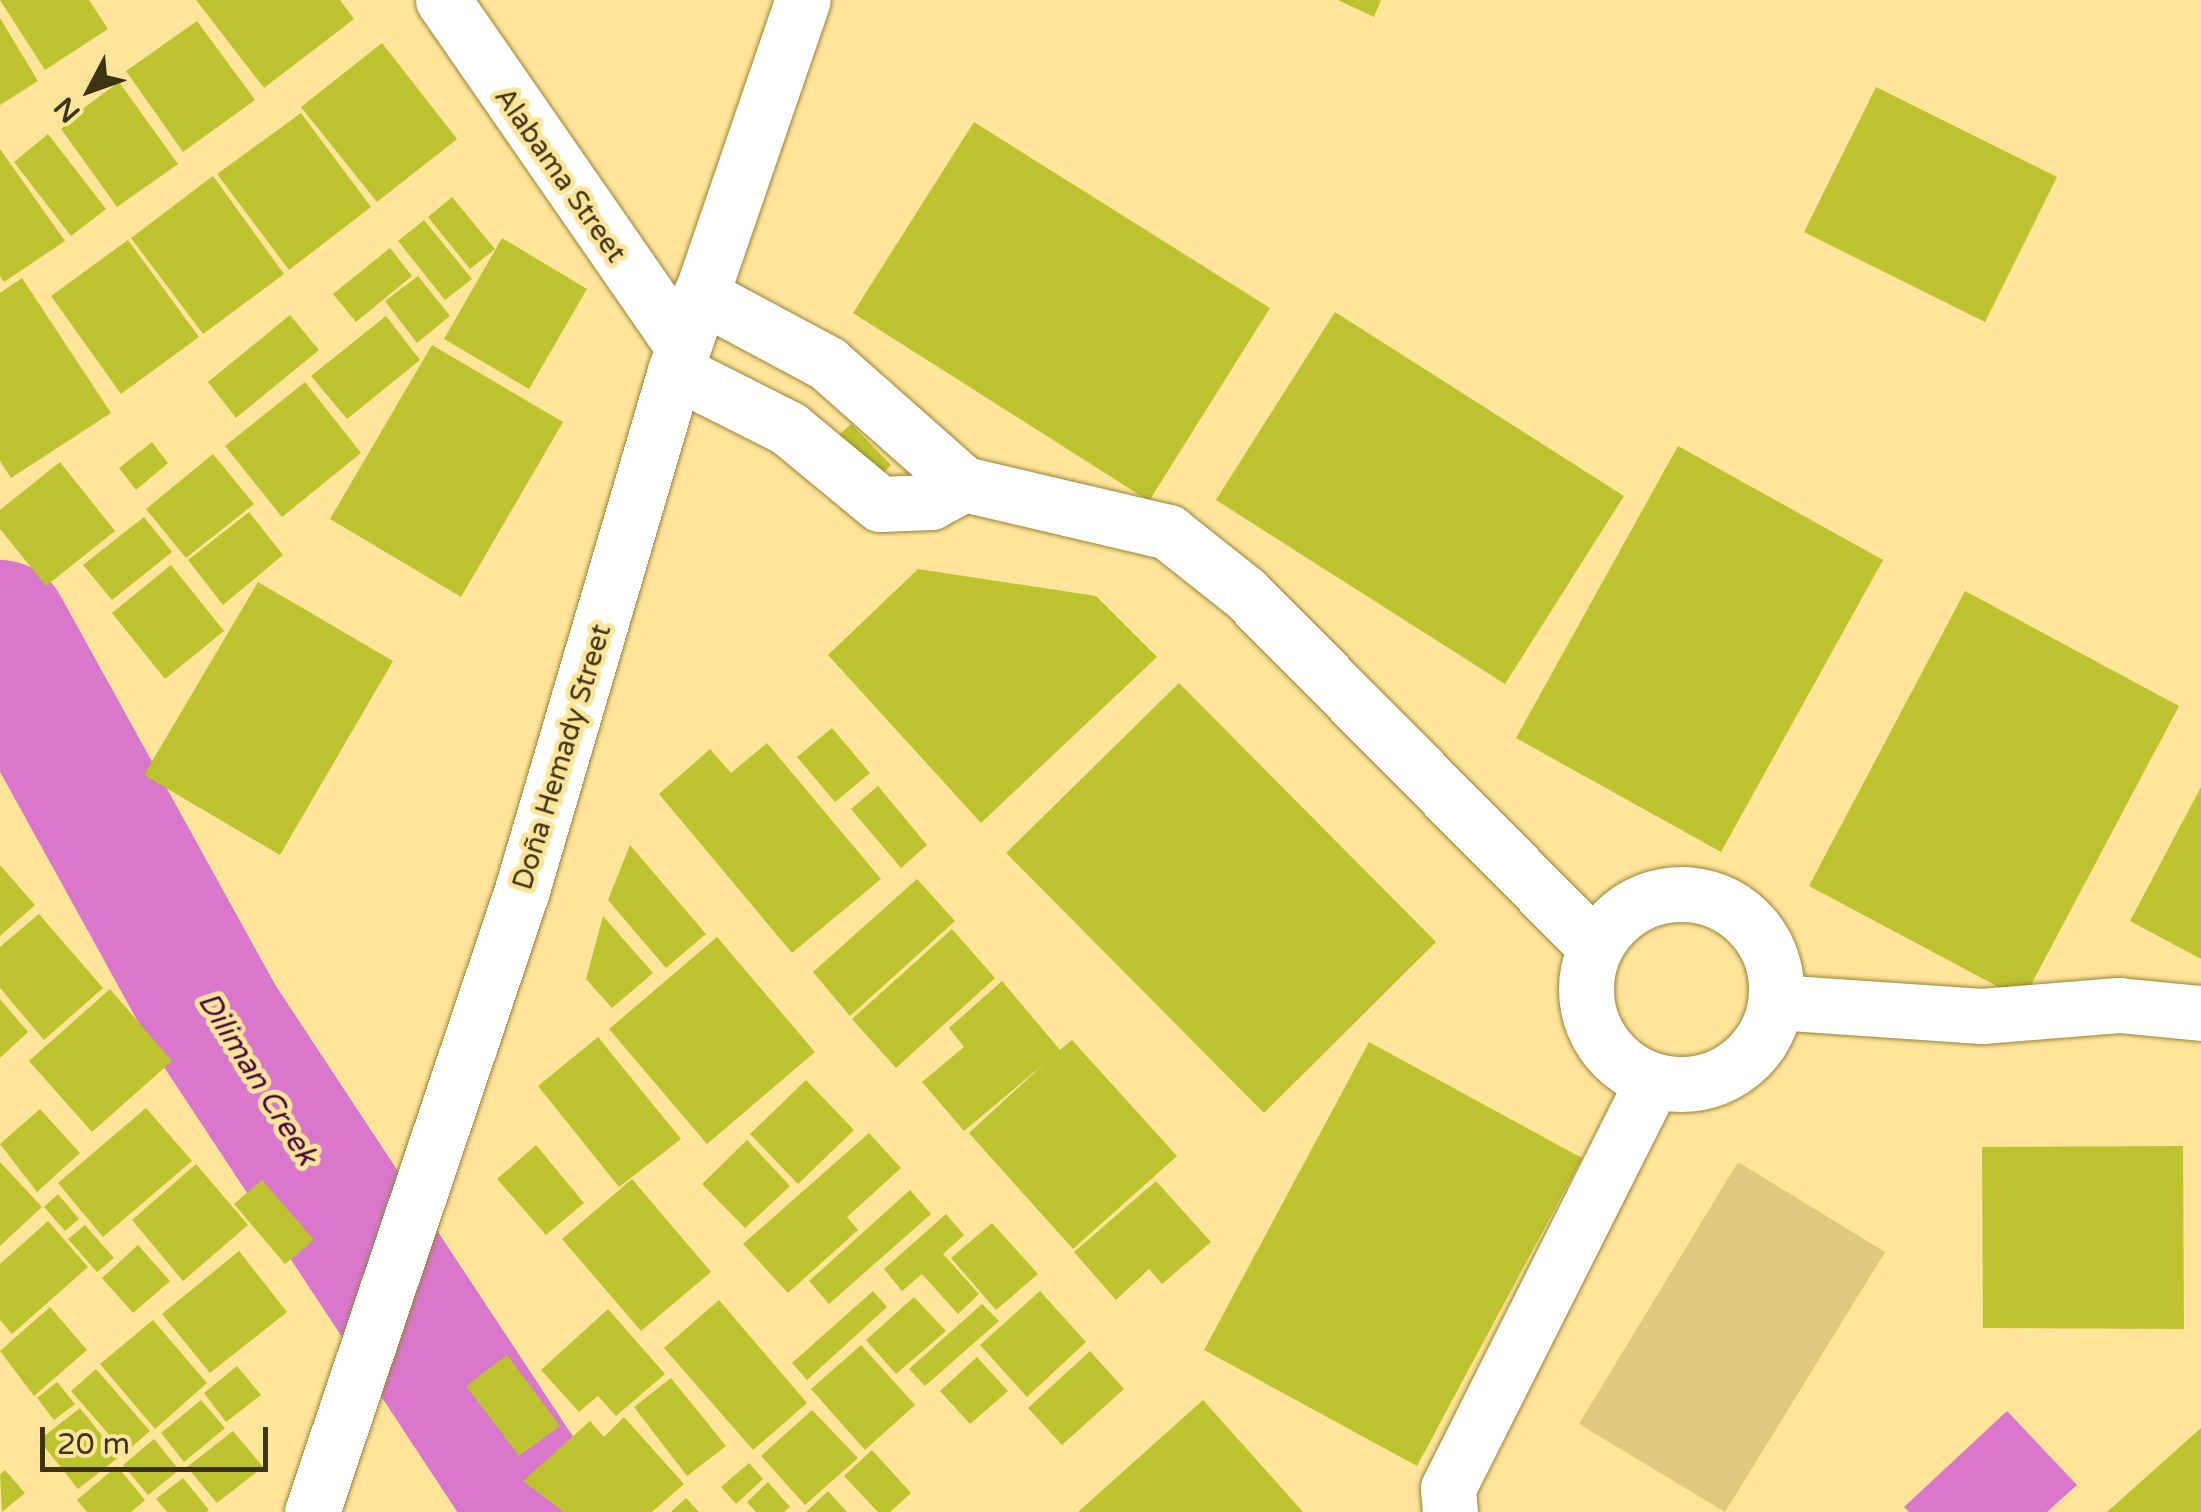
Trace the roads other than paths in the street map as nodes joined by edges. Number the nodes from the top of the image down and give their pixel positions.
1 (442, 0) edge
2 (802, 0) edge
3 (686, 337) junction
4 (964, 484) junction
5 (1595, 947) junction
6 (1776, 1002) junction
7 (2201, 1013) edge
8 (1652, 1080) junction
9 (312, 1512) edge
10 (1450, 1512) edge

1 - 3 street, Alabama Street
2 - 3 street, Doña Hemady Street
3 - 4 street
3 - 4 street
3 - 9 street, Doña Hemady Street
4 - 5 street
5 - 6 street
5 - 8 street
6 - 7 street
6 - 8 street
8 - 10 street

